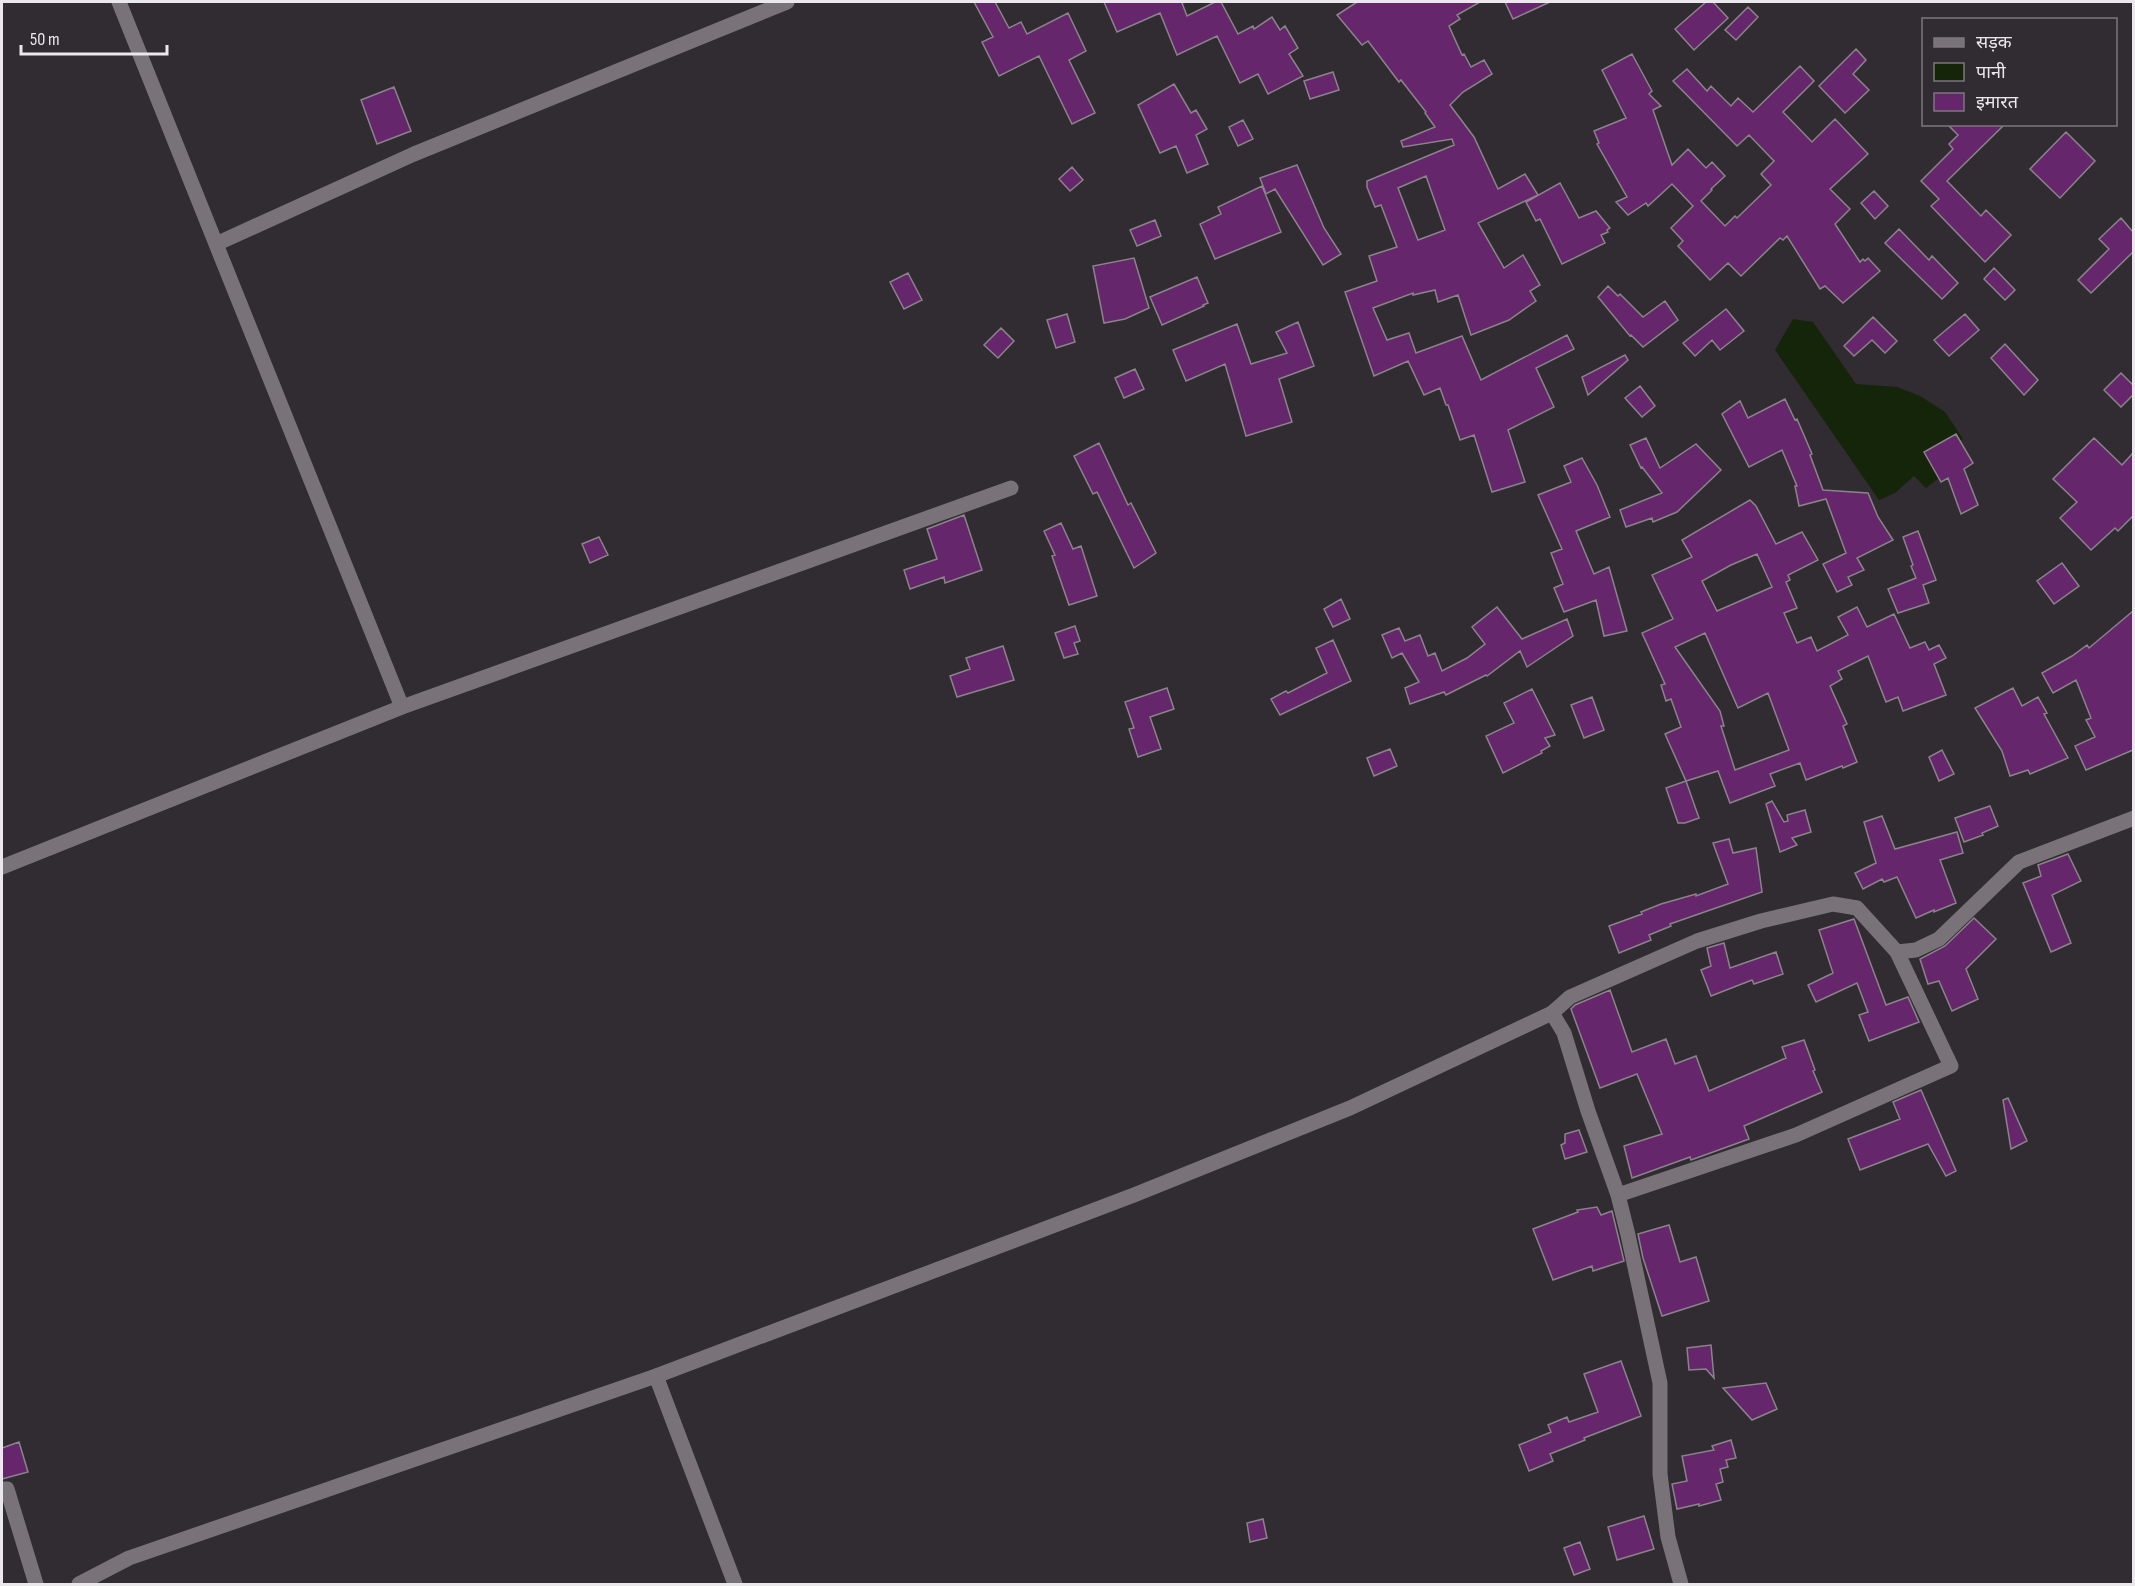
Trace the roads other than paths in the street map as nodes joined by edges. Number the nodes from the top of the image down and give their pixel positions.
1 (119, 2) edge
2 (787, 2) edge
3 (216, 243) junction
4 (1011, 488) dead end
5 (402, 707) junction
6 (2133, 818) edge
7 (2, 867) edge
8 (1897, 952) junction
9 (1552, 1013) junction
10 (1618, 1196) junction
11 (656, 1376) junction
12 (2, 1490) edge
13 (36, 1584) edge
14 (79, 1584) edge
15 (735, 1584) edge
16 (1681, 1584) edge

1 - 3 street
2 - 3 street
3 - 5 street
4 - 5 street
5 - 7 street
6 - 8 street
8 - 9 street
8 - 10 street
9 - 10 street
9 - 11 street
10 - 16 street
11 - 14 street
11 - 15 street
12 - 13 street

